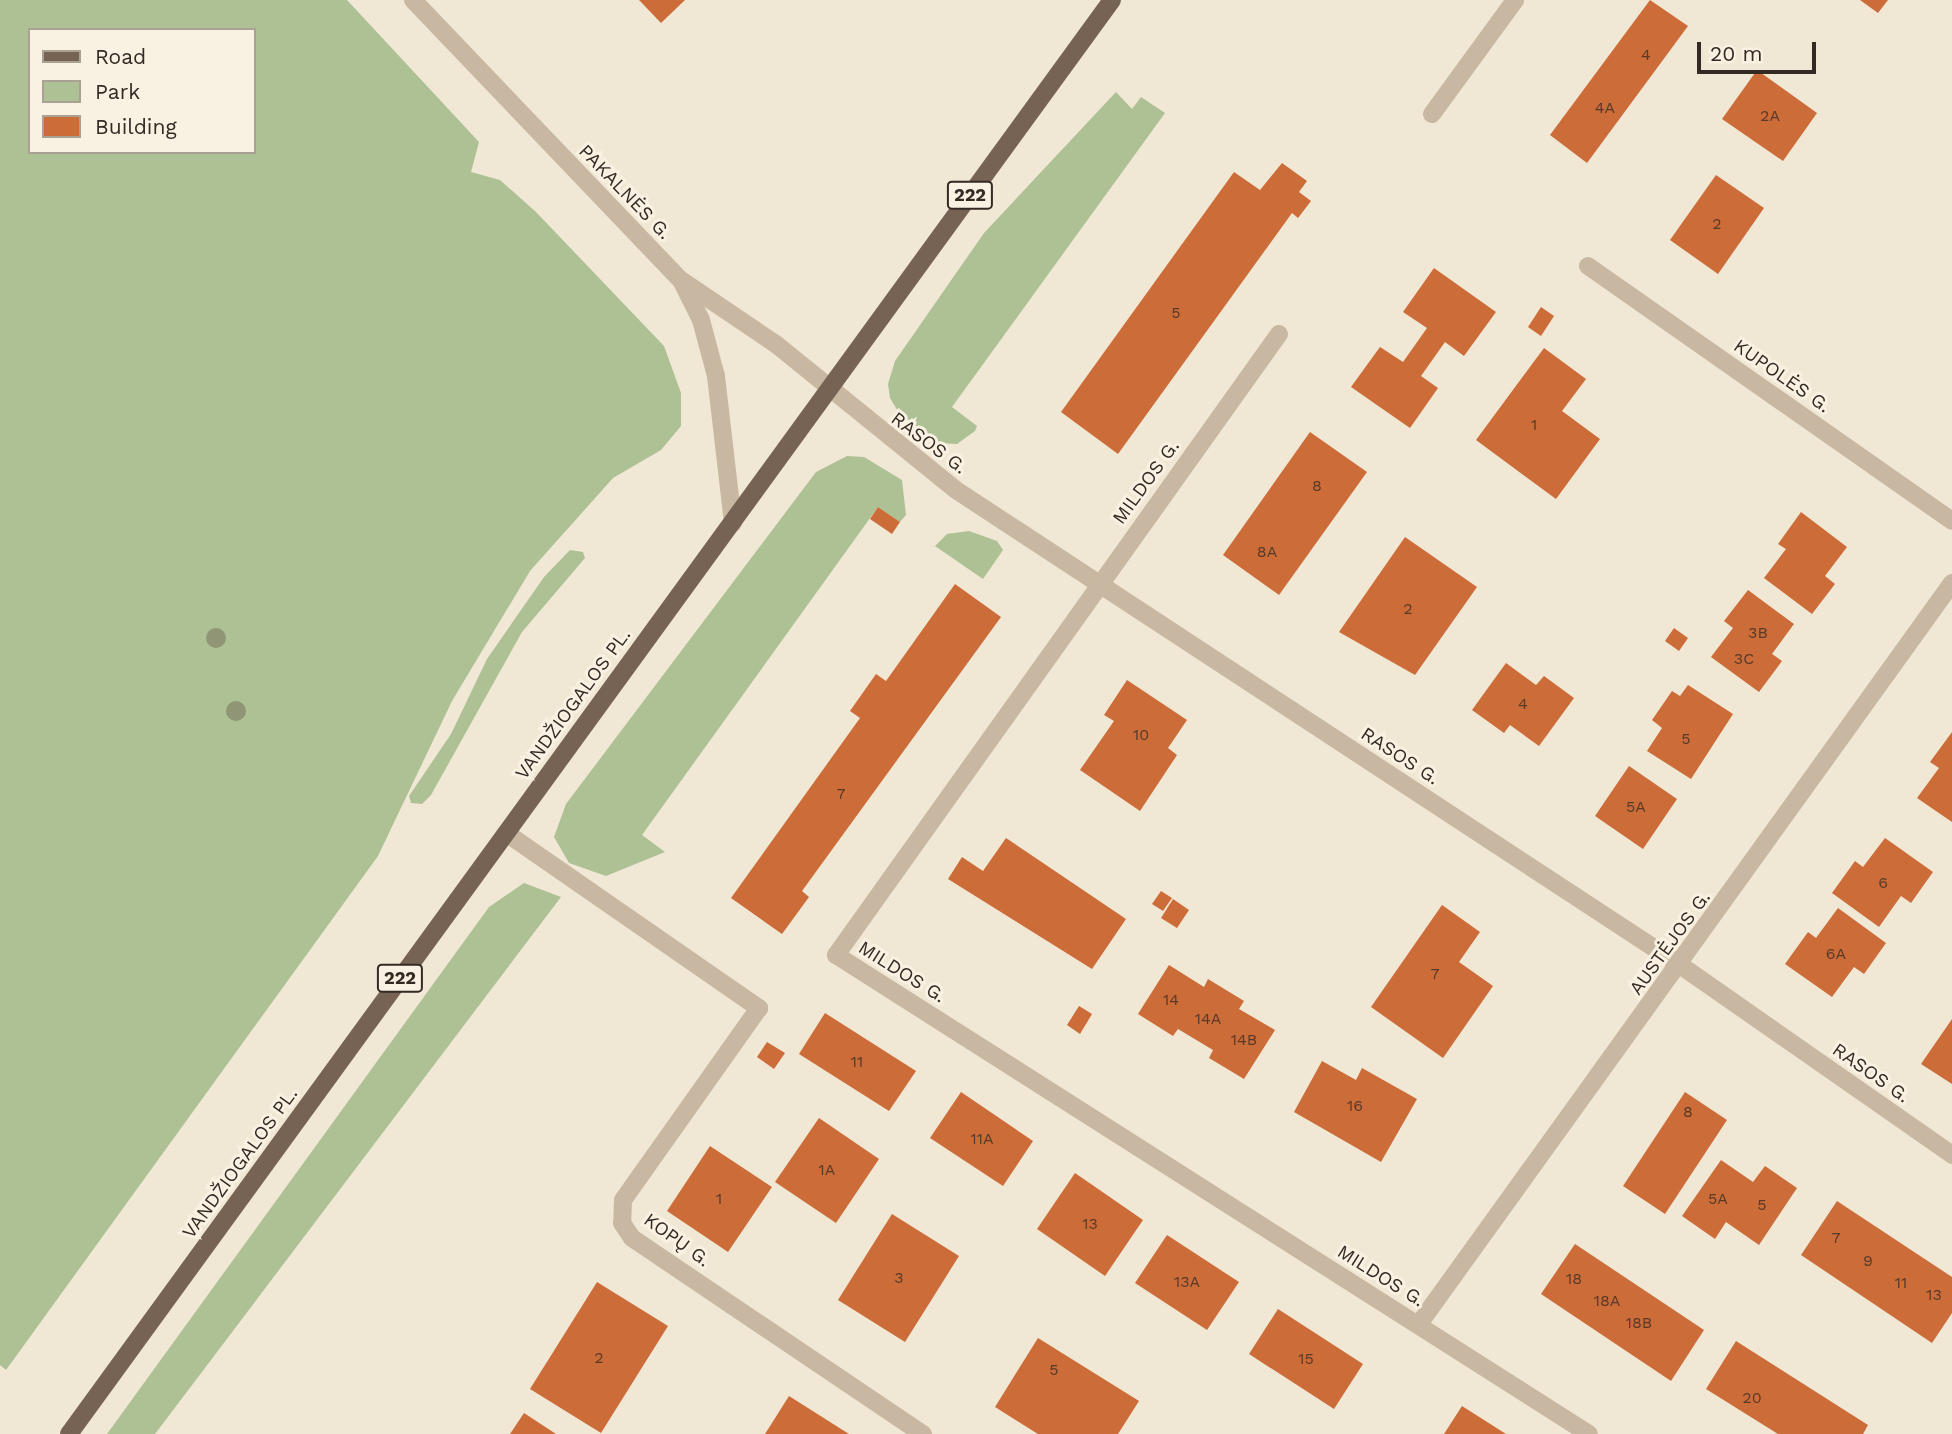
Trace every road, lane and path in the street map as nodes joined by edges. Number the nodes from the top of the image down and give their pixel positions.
1 (413, 0) edge
2 (1112, 0) edge
3 (1515, 0) edge
4 (1432, 114) dead end
5 (1588, 266) dead end
6 (681, 280) junction
7 (1279, 334) dead end
8 (827, 389) junction
9 (1952, 521) edge
10 (733, 523) junction
11 (1098, 583) junction
12 (1952, 583) edge
13 (506, 833) junction
14 (1681, 965) junction
15 (1952, 1155) edge
16 (1419, 1324) junction
17 (69, 1434) edge
18 (923, 1434) edge
19 (1589, 1434) edge

1 - 6 street, PAKALNĖS G.
2 - 8 main road, VANDŽIOGALOS PL. / 222
3 - 4 street
5 - 9 street, KUPOLĖS G.
6 - 8 street, PAKALNĖS G.
6 - 10 street
7 - 11 street, MILDOS G.
8 - 10 main road, VANDŽIOGALOS PL. / 222
8 - 11 street, RASOS G.
10 - 13 main road, VANDŽIOGALOS PL. / 222
11 - 14 street, RASOS G.
11 - 16 street, MILDOS G.
12 - 14 street, AUSTĖJOS G.
13 - 17 main road, VANDŽIOGALOS PL. / 222
13 - 18 street, KOPŲ G.
14 - 15 street, RASOS G.
14 - 16 street, AUSTĖJOS G.
16 - 19 street, MILDOS G.

